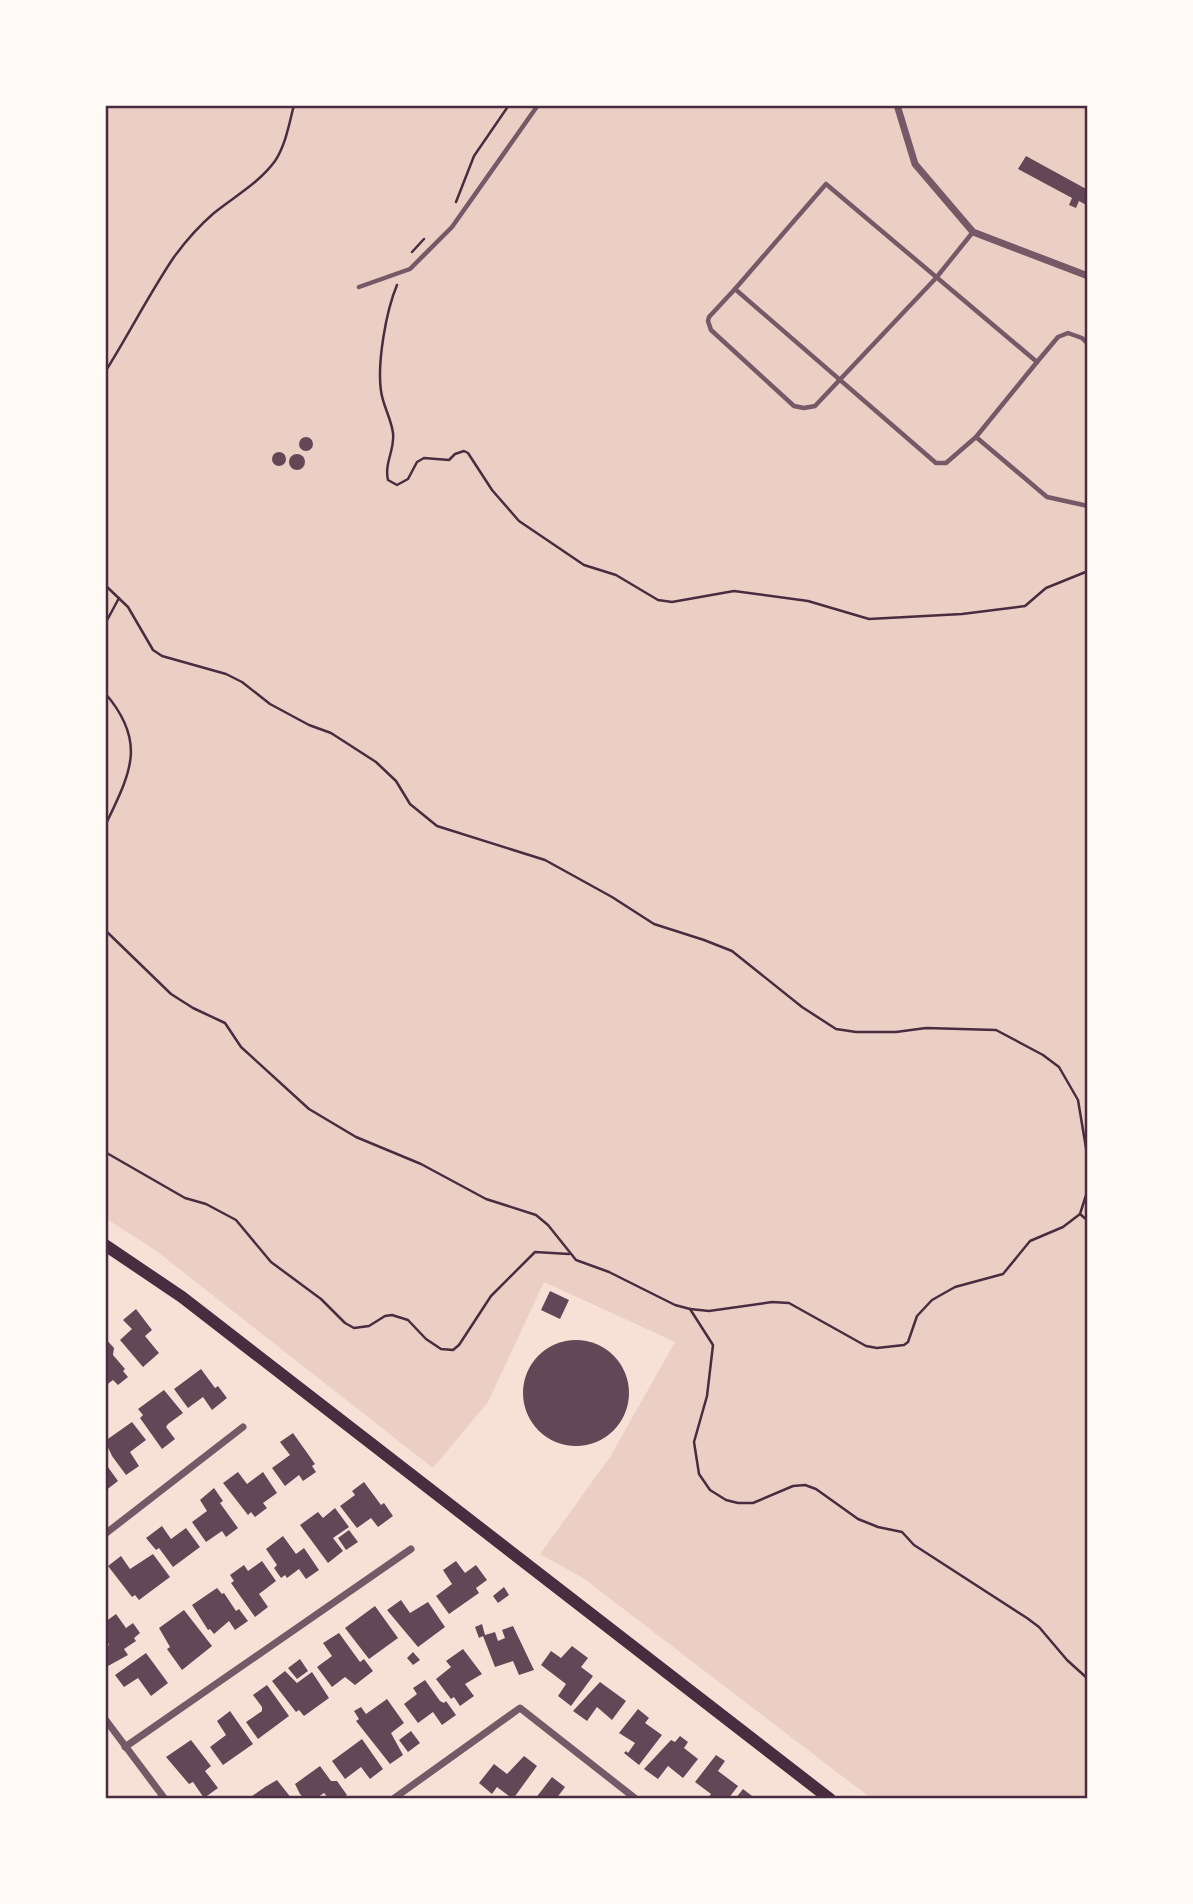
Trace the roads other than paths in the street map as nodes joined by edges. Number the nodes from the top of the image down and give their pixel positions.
1 (538, 105) edge
2 (897, 105) edge
3 (974, 232) junction
4 (1088, 276) edge
5 (936, 278) junction
6 (359, 287) dead end
7 (735, 289) junction
8 (1088, 344) edge
9 (1037, 362) junction
10 (839, 379) junction
11 (976, 437) junction
12 (1088, 506) edge
13 (105, 1245) edge
14 (243, 1427) dead end
15 (105, 1534) edge
16 (411, 1549) dead end
17 (105, 1719) edge
18 (125, 1747) junction
19 (165, 1799) edge
20 (393, 1799) edge
21 (636, 1799) edge
22 (830, 1799) edge

1 - 6 lane
2 - 3 street
3 - 4 street
3 - 5 lane
5 - 7 lane
5 - 9 lane
5 - 10 lane
7 - 10 lane
7 - 10 lane
8 - 9 lane
9 - 11 lane
10 - 11 lane
11 - 12 lane
13 - 22 main road
14 - 15 street
16 - 18 street
17 - 18 street
18 - 19 street
20 - 21 street

